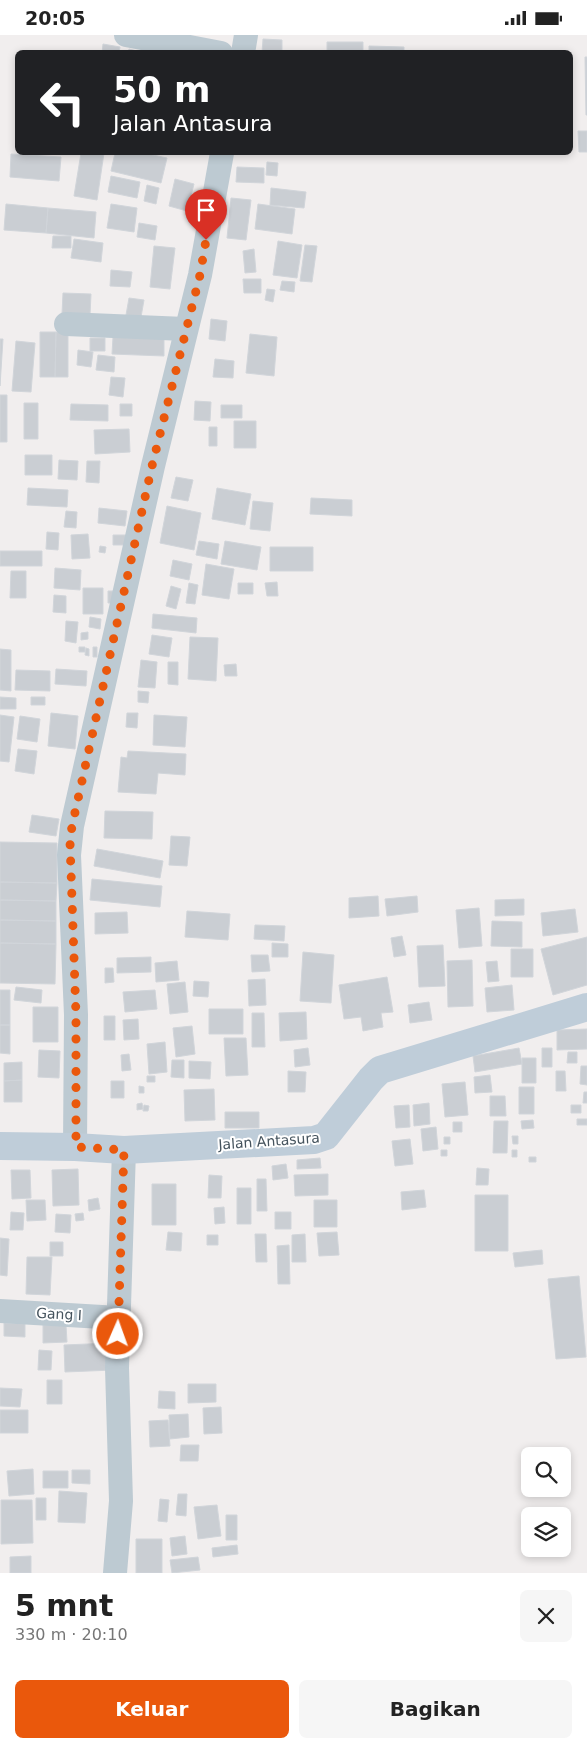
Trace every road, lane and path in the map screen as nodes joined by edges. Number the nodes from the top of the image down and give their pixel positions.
1 (126, 35) edge
2 (246, 35) edge
3 (205, 50) edge
4 (244, 50) edge
5 (222, 155) edge
6 (66, 323) dead end
7 (186, 329) junction
8 (587, 1007) edge
9 (0, 1146) edge
10 (76, 1147) junction
11 (124, 1150) junction
12 (0, 1311) edge
13 (119, 1318) junction
14 (115, 1573) edge

1 - 3 street
2 - 4 street
5 - 7 street
6 - 7 street
7 - 10 street
8 - 11 main road, Jalan Antasura
9 - 10 main road, Jalan Antasura
10 - 11 main road, Jalan Antasura
11 - 13 street
12 - 13 street, Gang I
13 - 14 street

